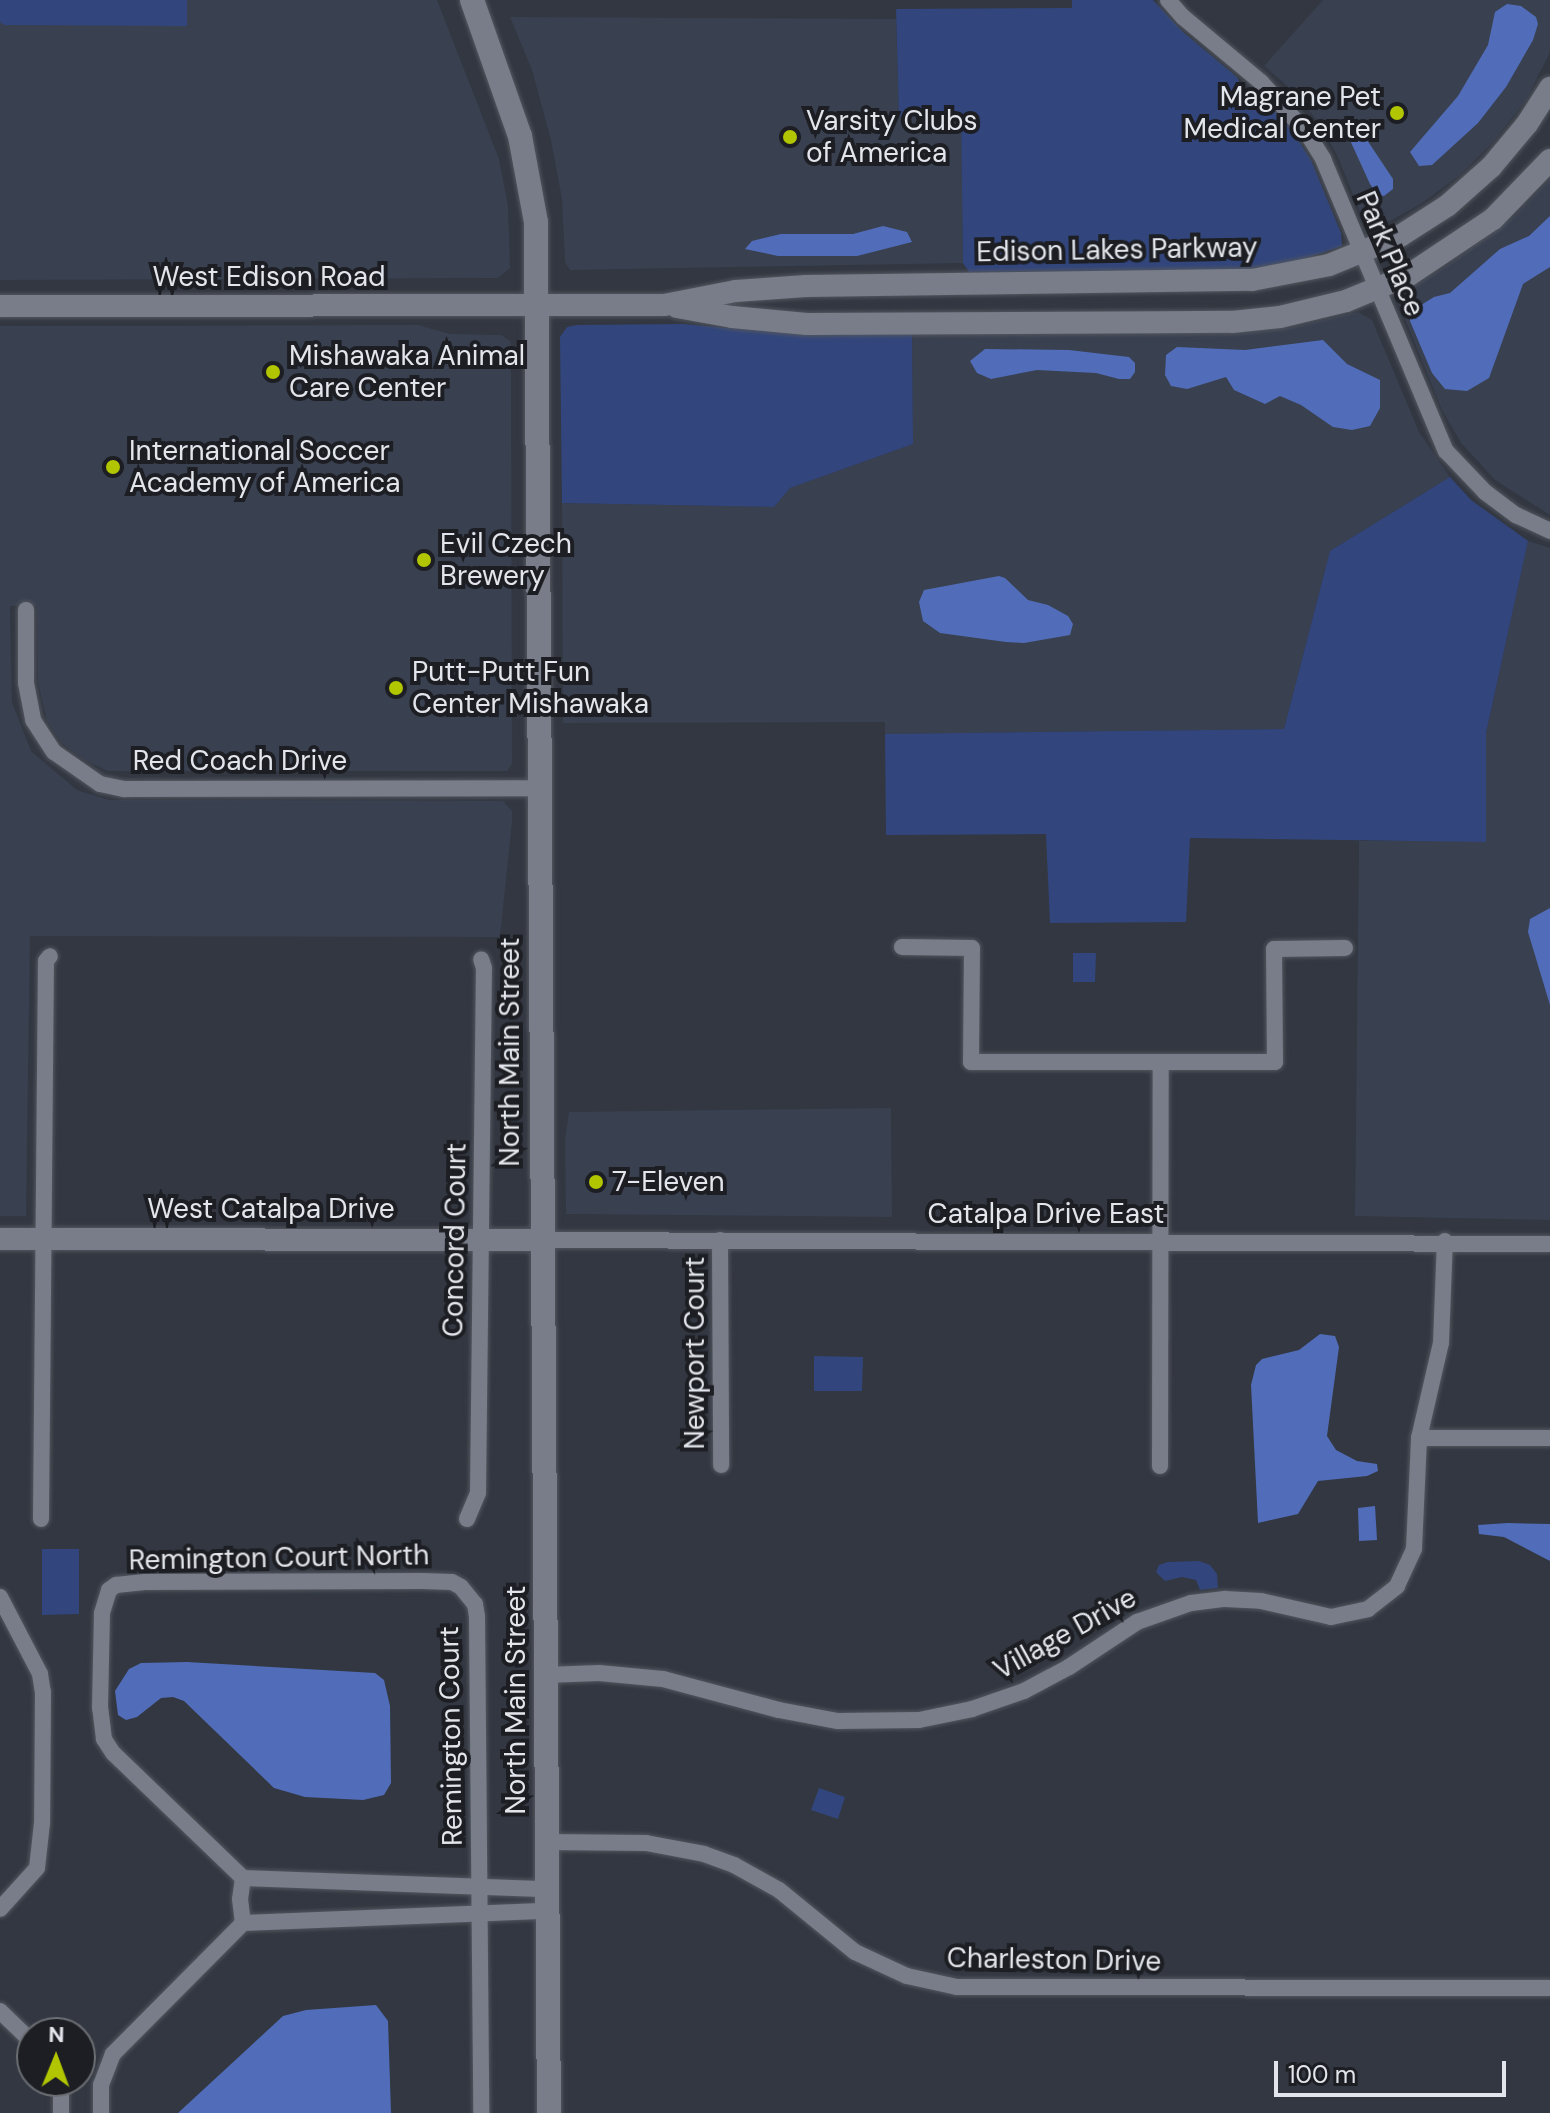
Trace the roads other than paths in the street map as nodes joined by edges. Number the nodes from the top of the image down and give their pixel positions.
1 (472, 0) edge
2 (1168, 0) edge
3 (1550, 88) edge
4 (1550, 160) edge
5 (1362, 253) junction
6 (1377, 290) junction
7 (664, 305) junction
8 (0, 306) edge
9 (538, 307) junction
10 (1550, 531) edge
11 (26, 610) dead end
12 (538, 788) junction
13 (902, 947) dead end
14 (1345, 948) dead end
15 (50, 956) dead end
16 (481, 959) dead end
17 (1161, 1062) junction
18 (44, 1238) junction
19 (0, 1239) edge
20 (479, 1240) junction
21 (541, 1240) junction
22 (720, 1240) junction
23 (1161, 1240) junction
24 (1445, 1241) junction
25 (1550, 1244) edge
26 (1419, 1438) junction
27 (1550, 1438) edge
28 (721, 1465) dead end
29 (1160, 1466) dead end
30 (41, 1519) dead end
31 (467, 1519) dead end
32 (461, 1587) joint
33 (0, 1597) edge
34 (546, 1675) junction
35 (547, 1842) junction
36 (243, 1878) junction
37 (478, 1889) junction
38 (547, 1900) junction
39 (0, 1909) edge
40 (479, 1911) junction
41 (243, 1923) junction
42 (1550, 1988) edge
43 (0, 2011) edge
44 (16, 2026) edge
45 (101, 2113) edge
46 (481, 2113) edge
47 (549, 2113) edge

1 - 9 main road, North Main Street
2 - 5 street, Park Place
3 - 5 street, Edison Lakes Parkway
4 - 6 street, Edison Lakes Parkway
5 - 6 street, Park Place
5 - 7 street, Edison Lakes Parkway
6 - 7 street, Edison Lakes Parkway
6 - 10 street, Park Place
7 - 9 street, Edison Lakes Parkway
8 - 9 street, West Edison Road
9 - 12 main road, North Main Street
11 - 12 street, Red Coach Drive
12 - 21 main road, North Main Street
13 - 17 street
14 - 17 street
15 - 18 street
16 - 20 street, Concord Court
17 - 23 street
18 - 19 street, West Catalpa Drive
18 - 20 street, West Catalpa Drive
18 - 30 street
20 - 21 street, West Catalpa Drive
20 - 31 street, Concord Court
21 - 22 street, Catalpa Drive East
21 - 34 main road, North Main Street
22 - 23 street, Catalpa Drive East
22 - 28 street, Newport Court
23 - 24 street, Catalpa Drive East
23 - 29 street
24 - 25 street, Catalpa Drive East
24 - 26 street, Village Drive
26 - 27 street
26 - 34 street, Village Drive
32 - 36 street, Remington Court North
32 - 37 street, Remington Court
33 - 39 street
34 - 35 main road, North Main Street
35 - 38 main road, North Main Street
35 - 42 street, Charleston Drive
36 - 37 street
36 - 41 street
37 - 38 street
37 - 40 street, Remington Court
38 - 40 street
38 - 47 main road, North Main Street
40 - 41 street
40 - 46 street, Remington Court
41 - 45 street
43 - 44 street

